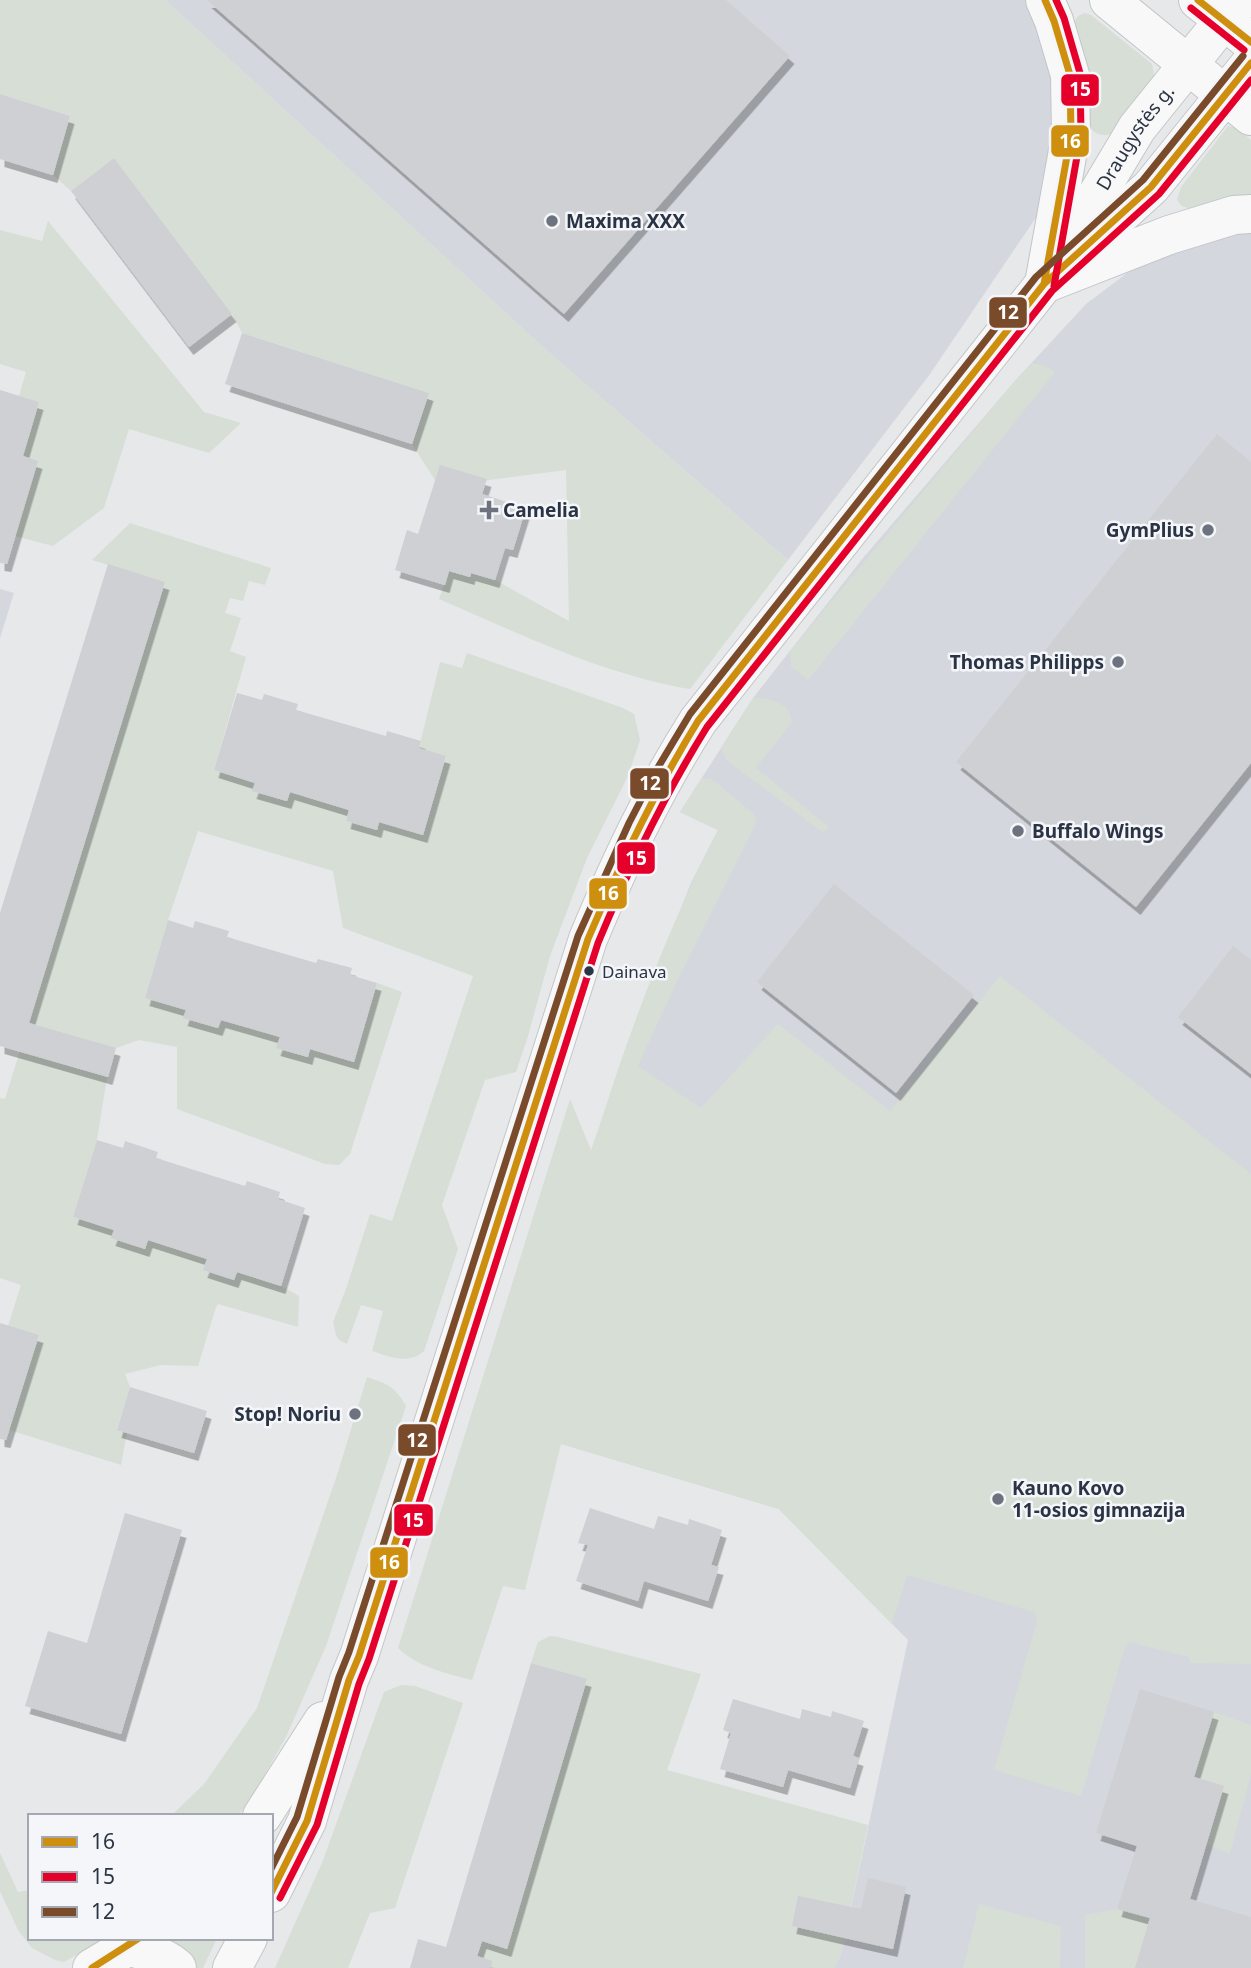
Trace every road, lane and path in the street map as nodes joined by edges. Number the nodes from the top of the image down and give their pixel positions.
1 (1045, 0) edge
2 (1109, 0) edge
3 (1228, 15) edge
4 (1251, 63) edge
5 (1188, 66) junction
6 (1238, 105) edge
7 (1251, 214) edge
8 (1044, 284) junction
9 (349, 1680) junction
10 (263, 1814) edge
11 (273, 1889) edge
12 (247, 1940) edge
13 (134, 1942) edge
14 (92, 1968) edge
15 (177, 1968) edge
16 (232, 1968) edge

1 - 8 main road
2 - 5 main road
3 - 5 main road, Draugystės g.
4 - 6 main road, Draugystės g.
5 - 6 main road
5 - 8 main road, Draugystės g.
6 - 8 main road, Draugystės g.
7 - 8 main road
8 - 9 main road, Draugystės g.
9 - 10 main road, Draugystės g.
9 - 11 main road, Draugystės g.
12 - 16 main road
13 - 14 main road
13 - 15 main road

